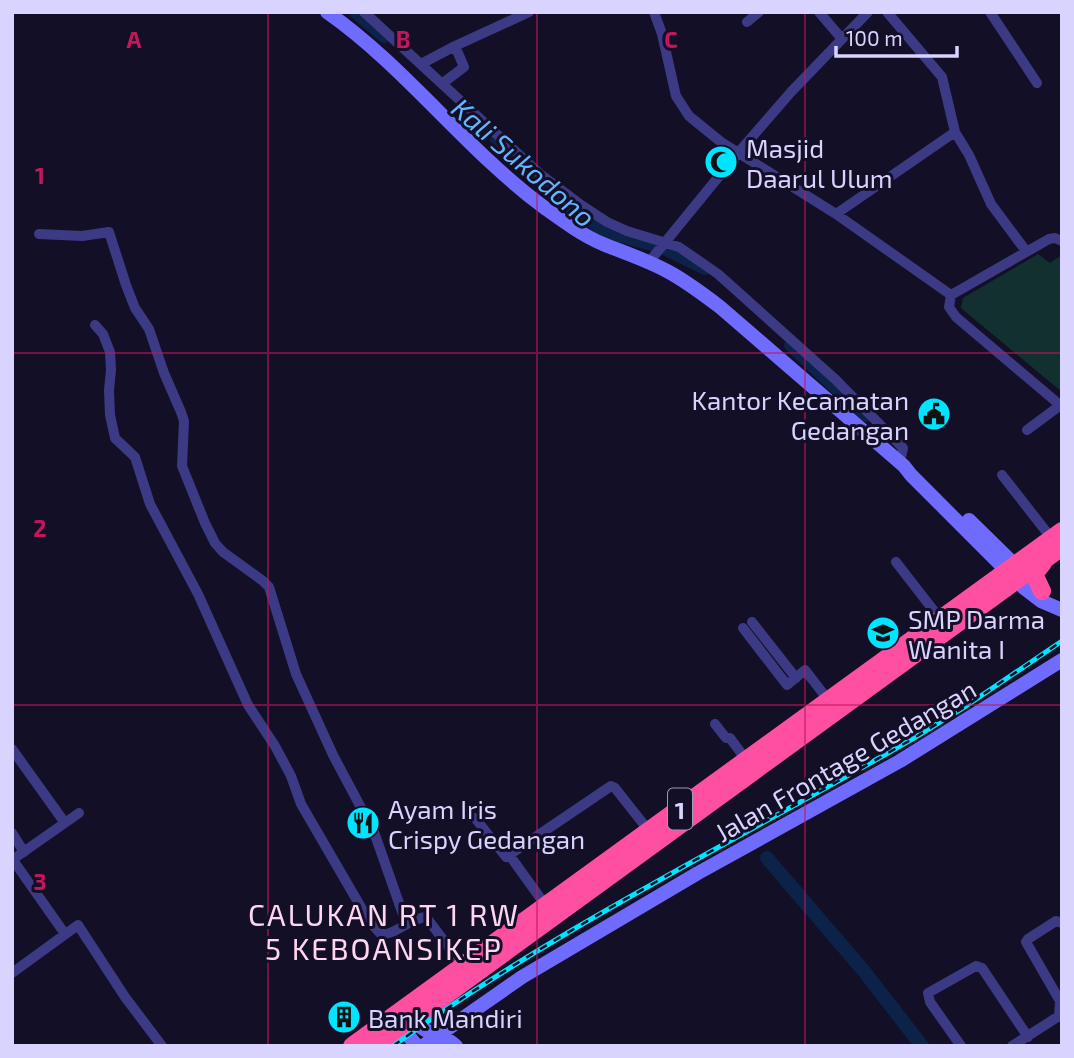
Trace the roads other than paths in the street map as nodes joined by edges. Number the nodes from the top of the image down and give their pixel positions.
1 (327, 12) edge
2 (364, 12) edge
3 (529, 12) edge
4 (654, 12) edge
5 (759, 12) edge
6 (819, 12) edge
7 (868, 12) edge
8 (887, 12) edge
9 (990, 12) edge
10 (747, 22) dead end
11 (842, 39) junction
12 (455, 46) junction
13 (421, 64) junction
14 (443, 83) junction
15 (1037, 83) dead end
16 (955, 132) junction
17 (738, 153) junction
18 (580, 206) junction
19 (836, 214) junction
20 (569, 222) junction
21 (39, 234) dead end
22 (1062, 241) edge
23 (664, 243) junction
24 (1026, 251) junction
25 (651, 259) junction
26 (951, 295) junction
27 (94, 324) dead end
28 (1061, 404) edge
29 (1027, 430) dead end
30 (902, 464) junction
31 (1002, 475) dead end
32 (1056, 544) edge
33 (896, 562) dead end
34 (1016, 573) junction
35 (1042, 591) junction
36 (1060, 610) edge
37 (941, 620) junction
38 (747, 625) dead end
39 (1062, 660) edge
40 (830, 701) junction
41 (715, 724) dead end
42 (12, 748) edge
43 (747, 761) junction
44 (79, 813) dead end
45 (475, 818) dead end
46 (65, 822) junction
47 (649, 831) junction
48 (12, 833) edge
49 (24, 852) junction
50 (510, 856) junction
51 (13, 860) edge
52 (546, 906) junction
53 (406, 923) junction
54 (1062, 923) edge
55 (65, 934) junction
56 (463, 966) junction
57 (13, 970) edge
58 (1061, 1000) edge
59 (402, 1018) junction
60 (439, 1036) junction
61 (1028, 1037) junction
62 (162, 1046) edge
63 (352, 1046) edge
64 (376, 1046) edge
65 (420, 1046) edge
66 (456, 1046) edge
67 (961, 1046) edge
68 (1012, 1046) edge

1 - 20 street
2 - 13 street
3 - 12 street
4 - 17 street
5 - 10 street
6 - 11 street
7 - 11 street
8 - 16 street
9 - 15 street
11 - 17 street
12 - 13 street
12 - 14 street
13 - 14 street
14 - 18 street
16 - 19 street
16 - 24 street
17 - 19 street
17 - 23 street
18 - 20 street
18 - 23 street
19 - 26 street
20 - 25 street
21 - 53 street
22 - 24 street
23 - 25 street
23 - 30 street
24 - 26 street
25 - 30 street
26 - 28 street
27 - 53 street
28 - 29 street
30 - 34 street
31 - 32 street
32 - 34 highway, 1
32 - 35 highway
33 - 37 street
34 - 35 street
34 - 36 street
34 - 37 highway, 1
34 - 59 highway, 1
35 - 36 street
37 - 40 highway, 1
38 - 40 street
39 - 60 street, Jalan Frontage Gedangan
40 - 43 highway, 1
41 - 43 street
42 - 46 street
43 - 47 highway, 1
44 - 46 street
45 - 50 street
46 - 49 street
47 - 50 street
47 - 52 highway, 1
48 - 49 street
49 - 51 street
50 - 52 street
51 - 55 street
52 - 56 highway, 1
53 - 56 street
54 - 58 street
55 - 57 street
55 - 62 street
56 - 59 highway, 1
58 - 61 street
59 - 60 street
59 - 63 highway, 1
59 - 64 highway, 1
59 - 65 street
60 - 65 street, Jalan Frontage Gedangan
60 - 66 street
61 - 67 street
61 - 68 street

